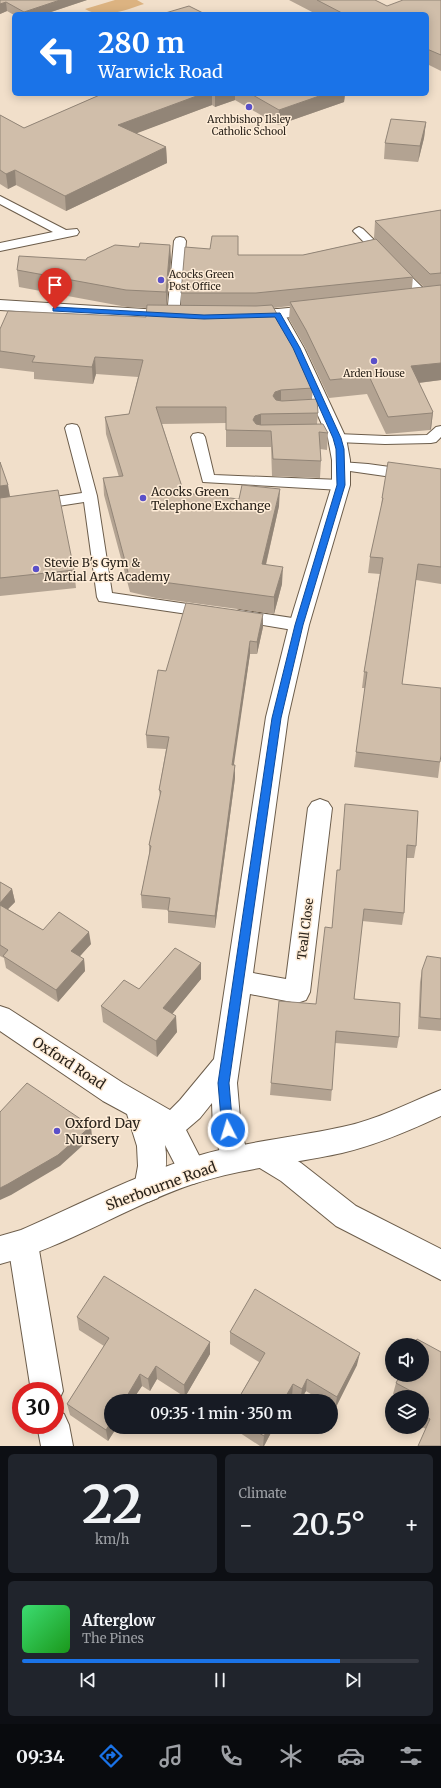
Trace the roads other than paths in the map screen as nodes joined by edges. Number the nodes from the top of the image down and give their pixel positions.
1 (1, 199) edge
2 (359, 231) dead end
3 (180, 240) dead end
4 (0, 247) edge
5 (433, 297) edge
6 (403, 300) edge
7 (0, 305) edge
8 (336, 308) edge
9 (277, 314) junction
10 (181, 316) joint
11 (234, 317) edge
12 (72, 428) dead end
13 (441, 430) edge
14 (331, 436) junction
15 (198, 437) dead end
16 (341, 476) junction
17 (441, 479) edge
18 (90, 496) junction
19 (0, 510) edge
20 (299, 625) junction
21 (320, 808) dead end
22 (239, 981) junction
23 (0, 1017) edge
24 (226, 1065) junction
25 (441, 1103) edge
26 (138, 1106) junction
27 (170, 1127) junction
28 (263, 1155) junction
29 (235, 1159) junction
30 (193, 1171) junction
31 (148, 1188) junction
32 (11, 1247) edge
33 (441, 1265) edge
34 (45, 1382) edge
35 (55, 1434) edge
36 (57, 1446) edge

1 - 4 lane
2 - 5 lane
3 - 10 lane
5 - 6 main road
7 - 10 main road
8 - 9 main road
9 - 11 main road
9 - 14 main road
12 - 18 lane
13 - 14 lane
14 - 16 main road
15 - 16 lane
16 - 17 lane
16 - 20 main road
18 - 19 lane
18 - 20 lane
20 - 22 main road
21 - 22 main road, Teall Close
22 - 24 main road
23 - 26 main road, Oxford Road
24 - 27 main road
24 - 29 main road
25 - 28 main road, Sherbourne Road
26 - 27 main road, Oxford Road
26 - 31 main road
27 - 30 main road, Oxford Road
28 - 29 main road, Sherbourne Road
28 - 33 main road
29 - 30 main road, Sherbourne Road
30 - 31 main road, Sherbourne Road
31 - 32 main road, Sherbourne Road
32 - 34 main road
35 - 36 main road

